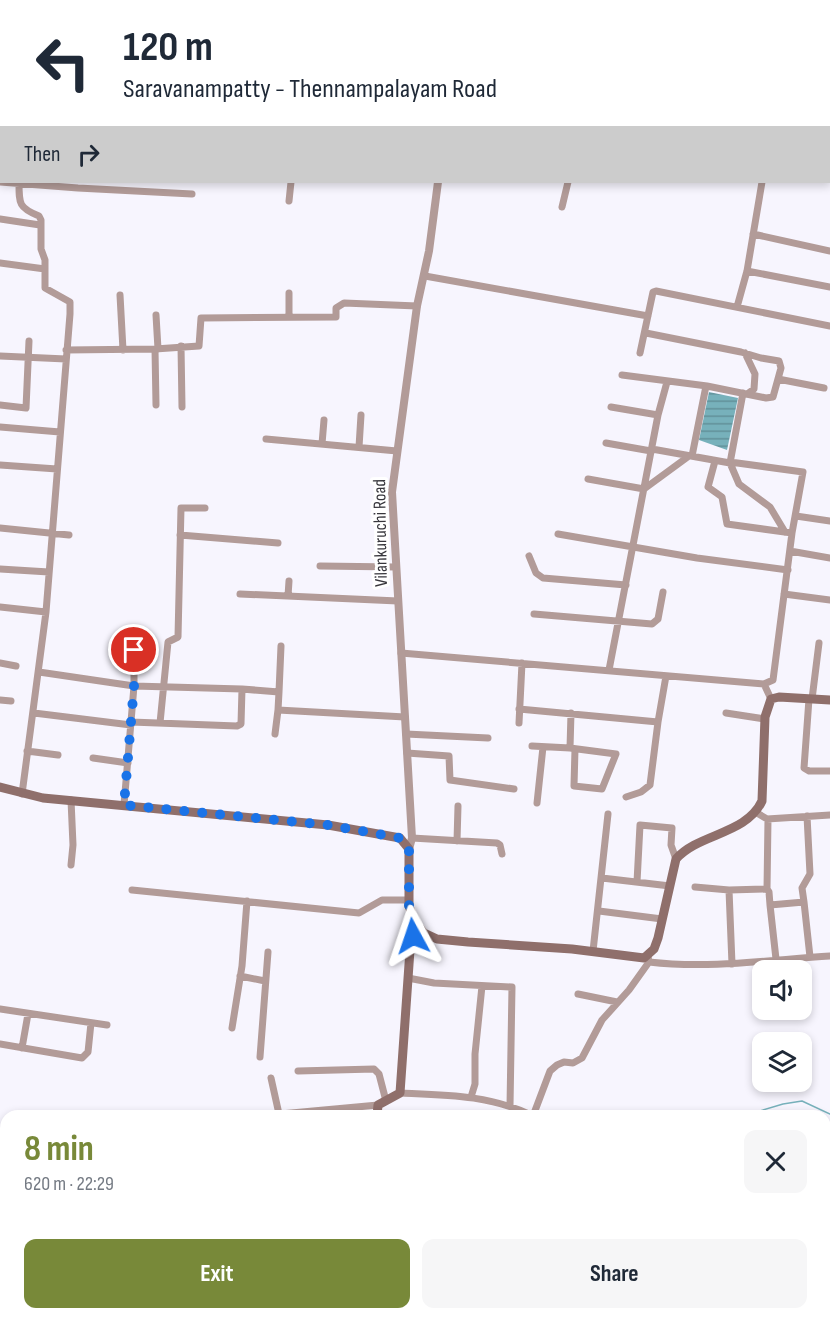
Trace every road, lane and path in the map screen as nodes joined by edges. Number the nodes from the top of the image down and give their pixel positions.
1 (19, 183) joint
2 (41, 183) edge
3 (291, 183) edge
4 (438, 183) edge
5 (568, 183) edge
6 (762, 183) edge
7 (82, 185) edge
8 (192, 194) dead end
9 (289, 201) dead end
10 (562, 207) dead end
11 (0, 219) edge
12 (40, 225) junction
13 (753, 234) junction
14 (830, 251) edge
15 (0, 263) edge
16 (45, 270) junction
17 (747, 271) junction
18 (425, 276) junction
19 (830, 287) edge
20 (289, 293) dead end
21 (120, 295) dead end
22 (417, 306) junction
23 (737, 307) junction
24 (156, 315) dead end
25 (648, 316) junction
26 (289, 317) junction
27 (830, 326) edge
28 (646, 333) junction
29 (29, 341) dead end
30 (181, 346) junction
31 (156, 349) junction
32 (66, 350) junction
33 (123, 350) junction
34 (640, 353) dead end
35 (745, 353) junction
36 (0, 356) edge
37 (28, 357) junction
38 (66, 359) junction
39 (622, 375) dead end
40 (778, 379) junction
41 (667, 382) junction
42 (706, 386) junction
43 (824, 388) dead end
44 (745, 394) junction
45 (0, 405) edge
46 (156, 405) dead end
47 (182, 407) dead end
48 (611, 407) dead end
49 (361, 415) dead end
50 (658, 415) junction
51 (324, 420) dead end
52 (0, 427) edge
53 (60, 432) junction
54 (266, 439) dead end
55 (606, 443) dead end
56 (322, 444) junction
57 (359, 447) junction
58 (652, 450) junction
59 (397, 451) junction
60 (690, 456) junction
61 (715, 460) junction
62 (730, 463) junction
63 (0, 465) edge
64 (57, 469) junction
65 (588, 479) dead end
66 (644, 489) junction
67 (205, 508) dead end
68 (795, 516) junction
69 (830, 521) edge
70 (0, 528) edge
71 (789, 533) junction
72 (51, 534) junction
73 (558, 534) dead end
74 (69, 535) dead end
75 (180, 536) junction
76 (278, 543) dead end
77 (633, 546) junction
78 (790, 551) junction
79 (529, 556) dead end
80 (830, 558) edge
81 (320, 566) dead end
82 (396, 567) junction
83 (0, 569) edge
84 (788, 570) junction
85 (49, 572) junction
86 (289, 581) dead end
87 (626, 585) junction
88 (663, 592) dead end
89 (240, 594) dead end
90 (784, 594) junction
91 (288, 596) junction
92 (830, 600) edge
93 (398, 601) junction
94 (0, 607) edge
95 (46, 612) junction
96 (534, 614) dead end
97 (619, 621) junction
98 (134, 642) dead end
99 (819, 643) dead end
100 (281, 646) dead end
101 (401, 653) junction
102 (0, 663) edge
103 (522, 663) junction
104 (16, 666) dead end
105 (609, 670) junction
106 (39, 672) junction
107 (666, 676) junction
108 (764, 684) junction
109 (134, 686) junction
110 (164, 687) junction
111 (242, 689) junction
112 (279, 692) junction
113 (771, 699) junction
114 (811, 699) junction
115 (0, 700) edge
116 (830, 700) edge
117 (11, 701) dead end
118 (519, 709) junction
119 (278, 710) junction
120 (34, 713) junction
121 (572, 713) junction
122 (726, 713) dead end
123 (405, 717) junction
124 (765, 719) junction
125 (658, 722) junction
126 (131, 723) junction
127 (160, 723) junction
128 (519, 723) dead end
129 (275, 734) dead end
130 (406, 734) junction
131 (488, 738) dead end
132 (532, 746) dead end
133 (543, 747) junction
134 (573, 749) junction
135 (27, 751) junction
136 (407, 753) junction
137 (58, 756) dead end
138 (93, 758) dead end
139 (128, 763) junction
140 (830, 771) edge
141 (0, 787) edge
142 (514, 789) dead end
143 (22, 794) junction
144 (626, 796) dead end
145 (71, 800) junction
146 (537, 803) dead end
147 (124, 805) junction
148 (458, 806) dead end
149 (757, 813) junction
150 (608, 814) dead end
151 (830, 815) edge
152 (807, 816) junction
153 (768, 819) junction
154 (412, 838) junction
155 (457, 841) junction
156 (409, 849) junction
157 (502, 854) dead end
158 (676, 859) junction
159 (71, 864) dead end
160 (602, 878) junction
161 (637, 882) junction
162 (670, 886) junction
163 (695, 886) dead end
164 (766, 889) junction
165 (132, 890) dead end
166 (729, 890) junction
167 (409, 900) junction
168 (247, 901) junction
169 (804, 902) junction
170 (770, 905) junction
171 (598, 911) junction
172 (662, 919) junction
173 (415, 922) junction
174 (592, 951) junction
175 (268, 952) dead end
176 (830, 956) edge
177 (810, 957) junction
178 (648, 959) junction
179 (776, 959) junction
180 (732, 964) junction
181 (240, 976) junction
182 (408, 978) junction
183 (265, 981) junction
184 (482, 986) junction
185 (578, 994) dead end
186 (617, 1002) junction
187 (0, 1009) edge
188 (28, 1014) junction
189 (91, 1023) junction
190 (107, 1026) dead end
191 (232, 1028) dead end
192 (0, 1044) edge
193 (22, 1048) junction
194 (260, 1057) dead end
195 (298, 1071) dead end
196 (271, 1078) dead end
197 (400, 1093) junction
198 (471, 1097) junction
199 (382, 1103) junction
200 (510, 1106) junction
201 (278, 1110) edge
202 (331, 1110) edge
203 (379, 1110) edge
204 (519, 1110) edge
205 (535, 1110) edge

1 - 2 street
1 - 12 street
2 - 7 street
3 - 9 street
4 - 18 street, Vilankuruchi Road
5 - 10 street
6 - 13 street
7 - 8 street
11 - 12 street
12 - 16 street
13 - 14 street
13 - 17 street
15 - 16 street
16 - 32 street
17 - 19 street
17 - 23 street
18 - 22 street, Vilankuruchi Road
18 - 25 street
20 - 26 street
21 - 33 street
22 - 26 street
22 - 59 street, Vilankuruchi Road
23 - 25 street
23 - 27 street
24 - 31 street
25 - 28 street
26 - 30 street
28 - 34 street
28 - 35 street
29 - 37 street
30 - 31 street
30 - 47 street
31 - 33 street
31 - 46 street
32 - 33 street
32 - 38 street
35 - 40 street
35 - 44 street
36 - 37 street
37 - 38 street
37 - 45 street
38 - 53 street
39 - 41 street
40 - 43 street
40 - 44 street
41 - 42 street
41 - 50 street
42 - 44 street
42 - 60 street
44 - 62 street
48 - 50 street
49 - 57 street
50 - 58 street
51 - 56 street
52 - 53 street
53 - 64 street
54 - 56 street
55 - 58 street
56 - 57 street
57 - 59 street
58 - 60 street
58 - 66 street
59 - 82 street, Vilankuruchi Road
60 - 61 street
60 - 66 street
61 - 62 street
61 - 71 street
62 - 68 street
62 - 71 street
63 - 64 street
64 - 72 street
65 - 66 street
66 - 77 street
67 - 75 street
68 - 69 street
68 - 71 street
70 - 72 street
71 - 78 street
72 - 74 street
72 - 85 street
73 - 77 street
75 - 76 street
75 - 110 street
77 - 84 street
77 - 87 street
78 - 80 street
78 - 84 street
79 - 87 street
81 - 82 street
82 - 93 street, Vilankuruchi Road
83 - 85 street
84 - 90 street
85 - 95 street
86 - 91 street
87 - 97 street
88 - 97 street
89 - 91 street
90 - 92 street
90 - 108 street
91 - 93 street
93 - 101 street, Vilankuruchi Road
94 - 95 street
95 - 106 street
96 - 97 street
97 - 105 street
98 - 109 street
99 - 114 street
100 - 112 street
101 - 103 street
101 - 123 street, Vilankuruchi Road
102 - 104 street
103 - 105 street
103 - 118 street
105 - 107 street
106 - 109 street
106 - 120 street
107 - 108 street
107 - 125 street
108 - 113 street
109 - 110 street
109 - 126 street
110 - 111 street
110 - 127 street
111 - 112 street
111 - 127 street
112 - 119 street
113 - 114 main road
113 - 124 main road
114 - 116 main road
114 - 140 street
115 - 117 street
118 - 121 street
118 - 128 street
119 - 123 street
119 - 129 street
120 - 126 street
120 - 135 street
121 - 125 street
121 - 134 street
122 - 124 street
123 - 130 street, Vilankuruchi Road
124 - 149 main road
125 - 144 street
126 - 127 street
126 - 139 street
130 - 131 street
130 - 136 street, Vilankuruchi Road
132 - 133 street
133 - 134 street
133 - 146 street
134 - 134 street
135 - 137 street
135 - 143 street
136 - 142 street
136 - 154 street, Vilankuruchi Road
138 - 139 street
139 - 147 street
141 - 143 main road
143 - 145 main road
145 - 147 main road
145 - 159 street
147 - 156 main road
148 - 155 street
149 - 153 street
149 - 158 main road
150 - 160 street
151 - 152 street
152 - 153 street
152 - 169 street
153 - 164 street
154 - 155 street
154 - 156 street, Vilankuruchi Road
155 - 157 street
156 - 167 main road
158 - 161 street
158 - 162 main road
160 - 161 street
160 - 171 street
161 - 162 street
162 - 172 main road
163 - 166 street
164 - 166 street
164 - 170 street
165 - 168 street
166 - 180 street
167 - 168 street
167 - 173 main road
168 - 181 street
169 - 170 street
169 - 177 street
170 - 179 street
171 - 172 street
171 - 174 street
172 - 178 main road
173 - 174 main road
173 - 182 main road
174 - 178 main road
175 - 183 street
176 - 177 street
177 - 179 street
178 - 180 street
178 - 186 street
179 - 180 street
181 - 183 street
181 - 191 street
182 - 184 street
182 - 197 main road
183 - 194 street
184 - 198 street
184 - 200 street
185 - 186 street
186 - 205 street
187 - 188 street
188 - 189 street
188 - 193 street
189 - 190 street
189 - 193 street
192 - 193 street
195 - 199 street
196 - 201 street
197 - 198 street
197 - 199 main road
198 - 200 street
199 - 202 street
199 - 203 main road
200 - 204 street

